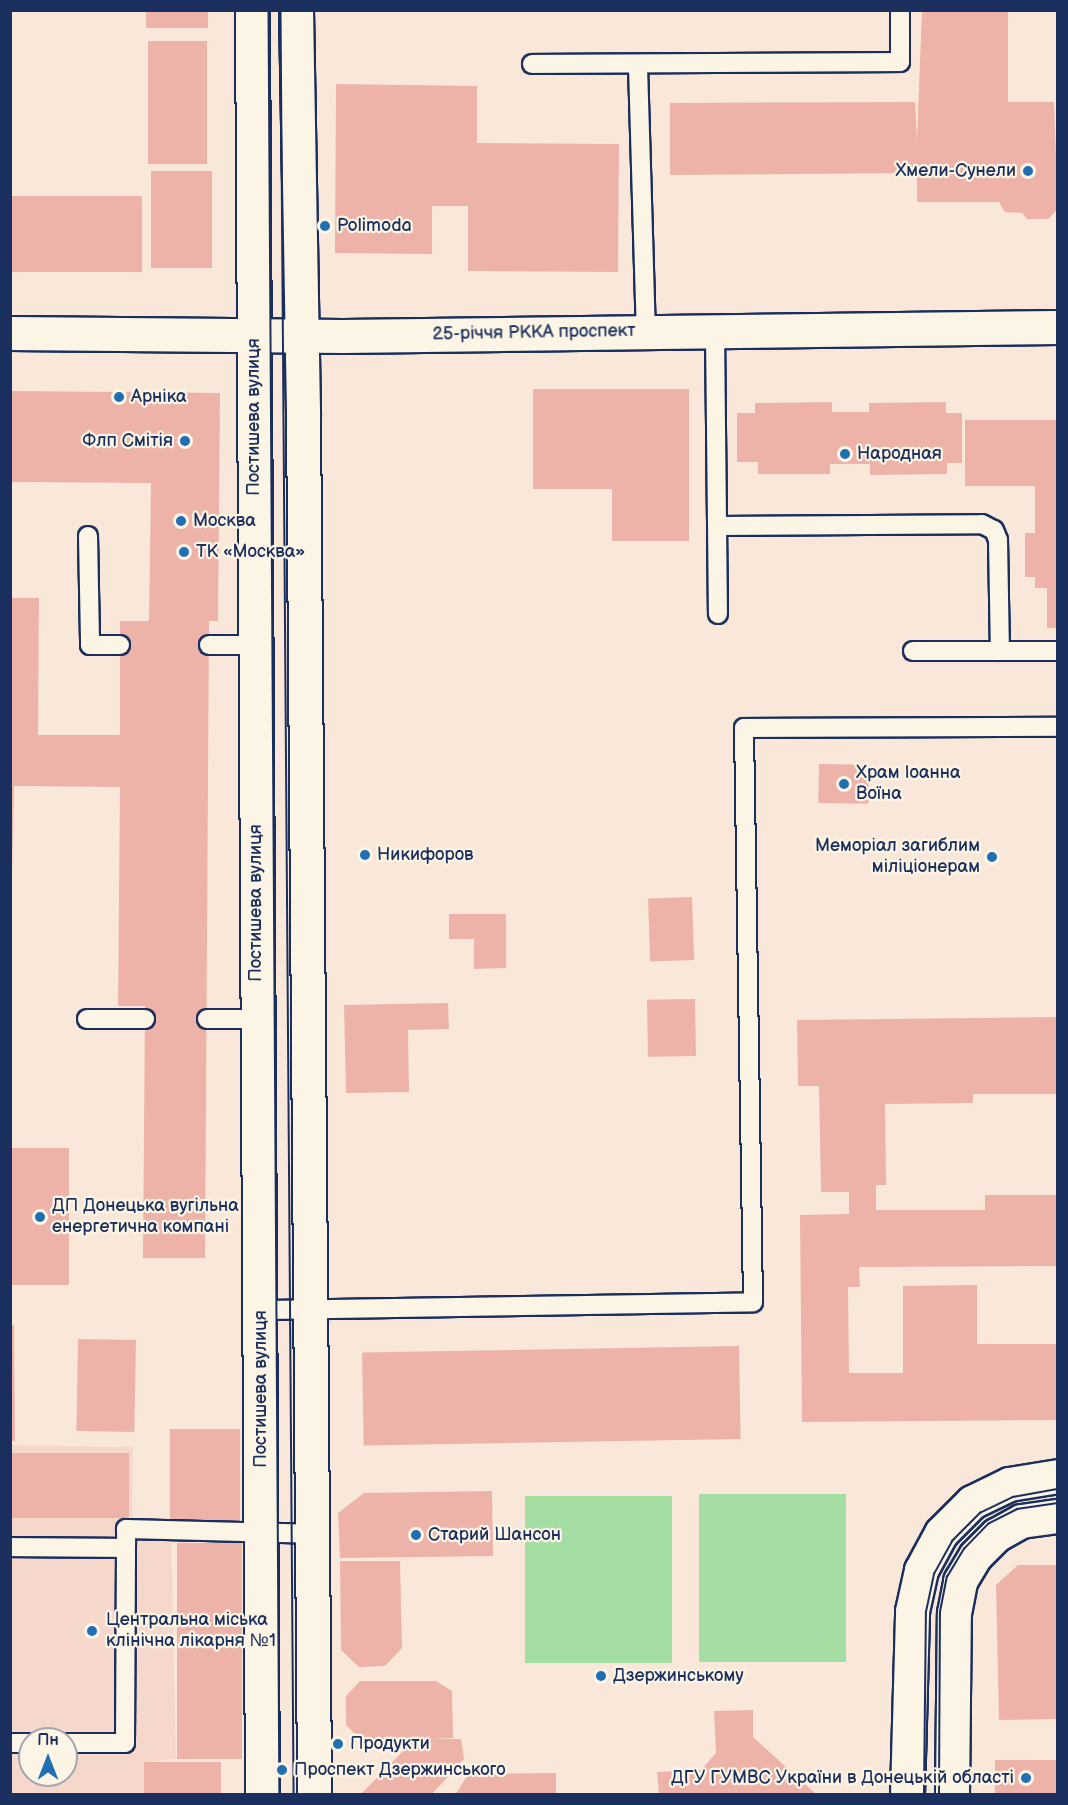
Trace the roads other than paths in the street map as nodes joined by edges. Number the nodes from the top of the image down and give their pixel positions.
1 (252, 10) edge
2 (296, 10) edge
3 (900, 10) edge
4 (532, 64) dead end
5 (638, 66) junction
6 (1058, 327) edge
7 (715, 331) junction
8 (646, 332) junction
9 (10, 333) edge
10 (254, 334) junction
11 (302, 335) junction
12 (718, 526) junction
13 (88, 536) dead end
14 (718, 614) dead end
15 (120, 645) dead end
16 (209, 645) dead end
17 (254, 645) junction
18 (914, 651) dead end
19 (1000, 651) junction
20 (1058, 651) edge
21 (1058, 727) edge
22 (87, 1019) dead end
23 (145, 1019) dead end
24 (207, 1019) dead end
25 (256, 1019) junction
26 (261, 1310) junction
27 (309, 1311) junction
28 (1058, 1476) edge
29 (1058, 1516) edge
30 (262, 1532) junction
31 (311, 1534) junction
32 (10, 1547) edge
33 (125, 1548) junction
34 (78, 1743) edge
35 (262, 1794) edge
36 (314, 1794) edge
37 (907, 1794) edge
38 (952, 1794) edge

1 - 10 street, Постишева вулиця
2 - 11 street
3 - 5 lane
4 - 5 lane
5 - 8 lane
6 - 7 street, 25-річчя РККА проспект
7 - 8 street, 25-річчя РККА проспект
7 - 12 lane
8 - 11 street, 25-річчя РККА проспект
9 - 10 street, 25-річчя РККА проспект
10 - 11 street, 25-річчя РККА проспект
10 - 17 street, Постишева вулиця
11 - 27 street
12 - 14 lane
12 - 19 lane
13 - 15 lane
16 - 17 lane
17 - 25 street, Постишева вулиця
18 - 19 lane
19 - 20 lane
21 - 27 lane
22 - 23 lane
24 - 25 lane
25 - 26 street, Постишева вулиця
26 - 27 lane
26 - 30 street, Постишева вулиця
27 - 31 street
28 - 37 street
29 - 38 street
30 - 31 lane
30 - 33 lane
30 - 35 street, Постишева вулиця
31 - 36 street
32 - 33 lane
33 - 34 lane

